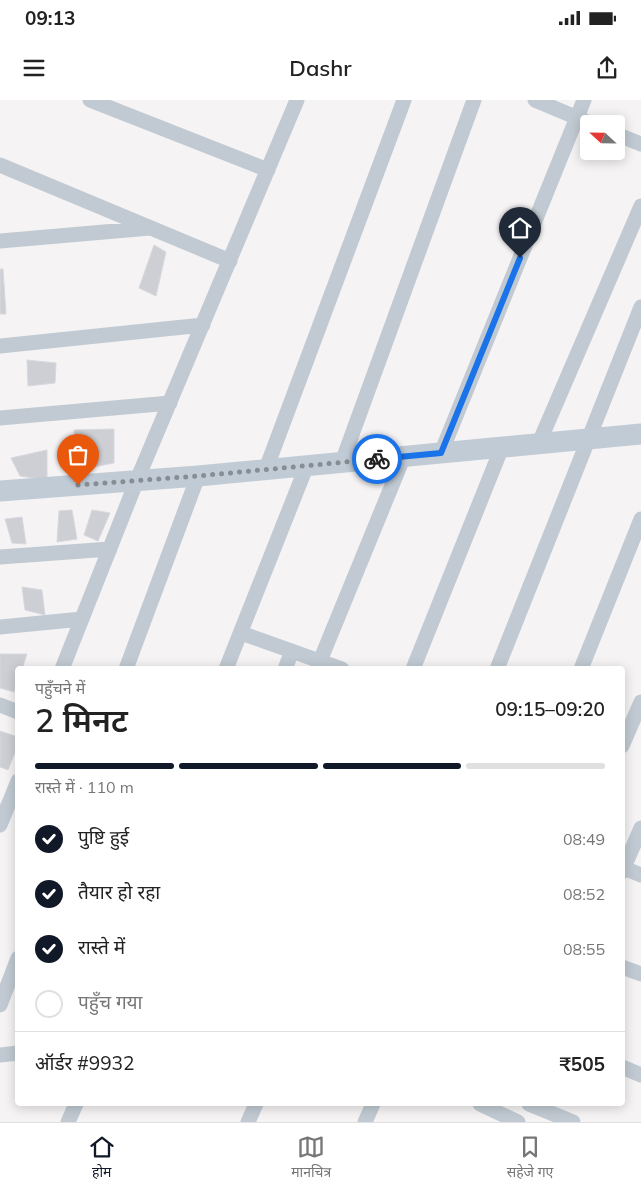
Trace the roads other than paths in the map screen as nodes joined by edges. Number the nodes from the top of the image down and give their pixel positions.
1 (90, 100) edge
2 (297, 100) edge
3 (404, 100) edge
4 (474, 100) edge
5 (535, 100) edge
6 (584, 100) edge
7 (577, 117) junction
8 (580, 118) edge
9 (625, 138) edge
10 (641, 144) edge
11 (0, 165) edge
12 (268, 170) junction
13 (641, 206) edge
14 (154, 228) junction
15 (0, 241) edge
16 (230, 261) junction
17 (641, 307) edge
18 (202, 325) junction
19 (0, 346) edge
20 (170, 403) junction
21 (0, 418) edge
22 (641, 434) edge
23 (589, 438) junction
24 (539, 443) junction
25 (502, 447) junction
26 (441, 453) junction
27 (404, 456) junction
28 (342, 462) junction
29 (308, 465) junction
30 (266, 469) junction
31 (198, 476) junction
32 (138, 480) junction
33 (0, 491) edge
34 (641, 519) edge
35 (110, 549) junction
36 (0, 557) edge
37 (82, 619) junction
38 (0, 627) edge
39 (240, 633) junction
40 (292, 651) junction
41 (320, 661) junction
42 (63, 666) edge
43 (127, 666) edge
44 (227, 666) edge
45 (286, 666) edge
46 (334, 666) edge
47 (414, 666) edge
48 (497, 666) edge
49 (582, 666) edge
50 (641, 702) edge
51 (0, 705) edge
52 (15, 711) edge
53 (625, 739) edge
54 (15, 786) edge
55 (4, 804) edge
56 (0, 825) edge
57 (641, 828) edge
58 (625, 865) edge
59 (625, 871) edge
60 (641, 875) edge
61 (15, 966) edge
62 (625, 968) edge
63 (641, 974) edge
64 (0, 1004) edge
65 (15, 1053) edge
66 (0, 1055) edge
67 (625, 1068) edge
68 (641, 1075) edge
69 (75, 1106) edge
70 (255, 1106) edge
71 (372, 1106) edge
72 (482, 1106) edge
73 (526, 1106) edge
74 (532, 1106) edge
75 (494, 1117) edge
76 (68, 1122) edge
77 (248, 1122) edge
78 (365, 1122) edge
79 (518, 1122) edge
80 (573, 1122) edge

1 - 12 street
2 - 12 street
3 - 30 street
4 - 28 street
5 - 7 street
6 - 7 street
7 - 8 street
7 - 26 street
9 - 10 street
11 - 14 street
12 - 16 street
13 - 24 street
14 - 15 street
14 - 16 street
16 - 18 street
17 - 23 street
18 - 19 street
18 - 20 street
20 - 21 street
20 - 32 street
22 - 23 street
23 - 24 street
23 - 48 street
24 - 25 street
25 - 26 street
25 - 47 street
26 - 27 street
27 - 28 street
27 - 41 street
28 - 29 street
29 - 30 street
29 - 39 street
30 - 31 street
31 - 32 street
31 - 43 street
32 - 33 street
32 - 35 street
34 - 49 street
35 - 36 street
35 - 37 street
37 - 38 street
37 - 42 street
39 - 40 street
39 - 44 street
40 - 41 street
40 - 45 street
41 - 46 street
50 - 53 street
51 - 52 street
54 - 55 street
55 - 56 street
57 - 58 street
59 - 60 street
61 - 64 street
62 - 63 street
65 - 66 street
67 - 68 street
69 - 76 street
70 - 77 street
71 - 78 street
72 - 75 street
73 - 79 street
74 - 80 street
75 - 79 street

